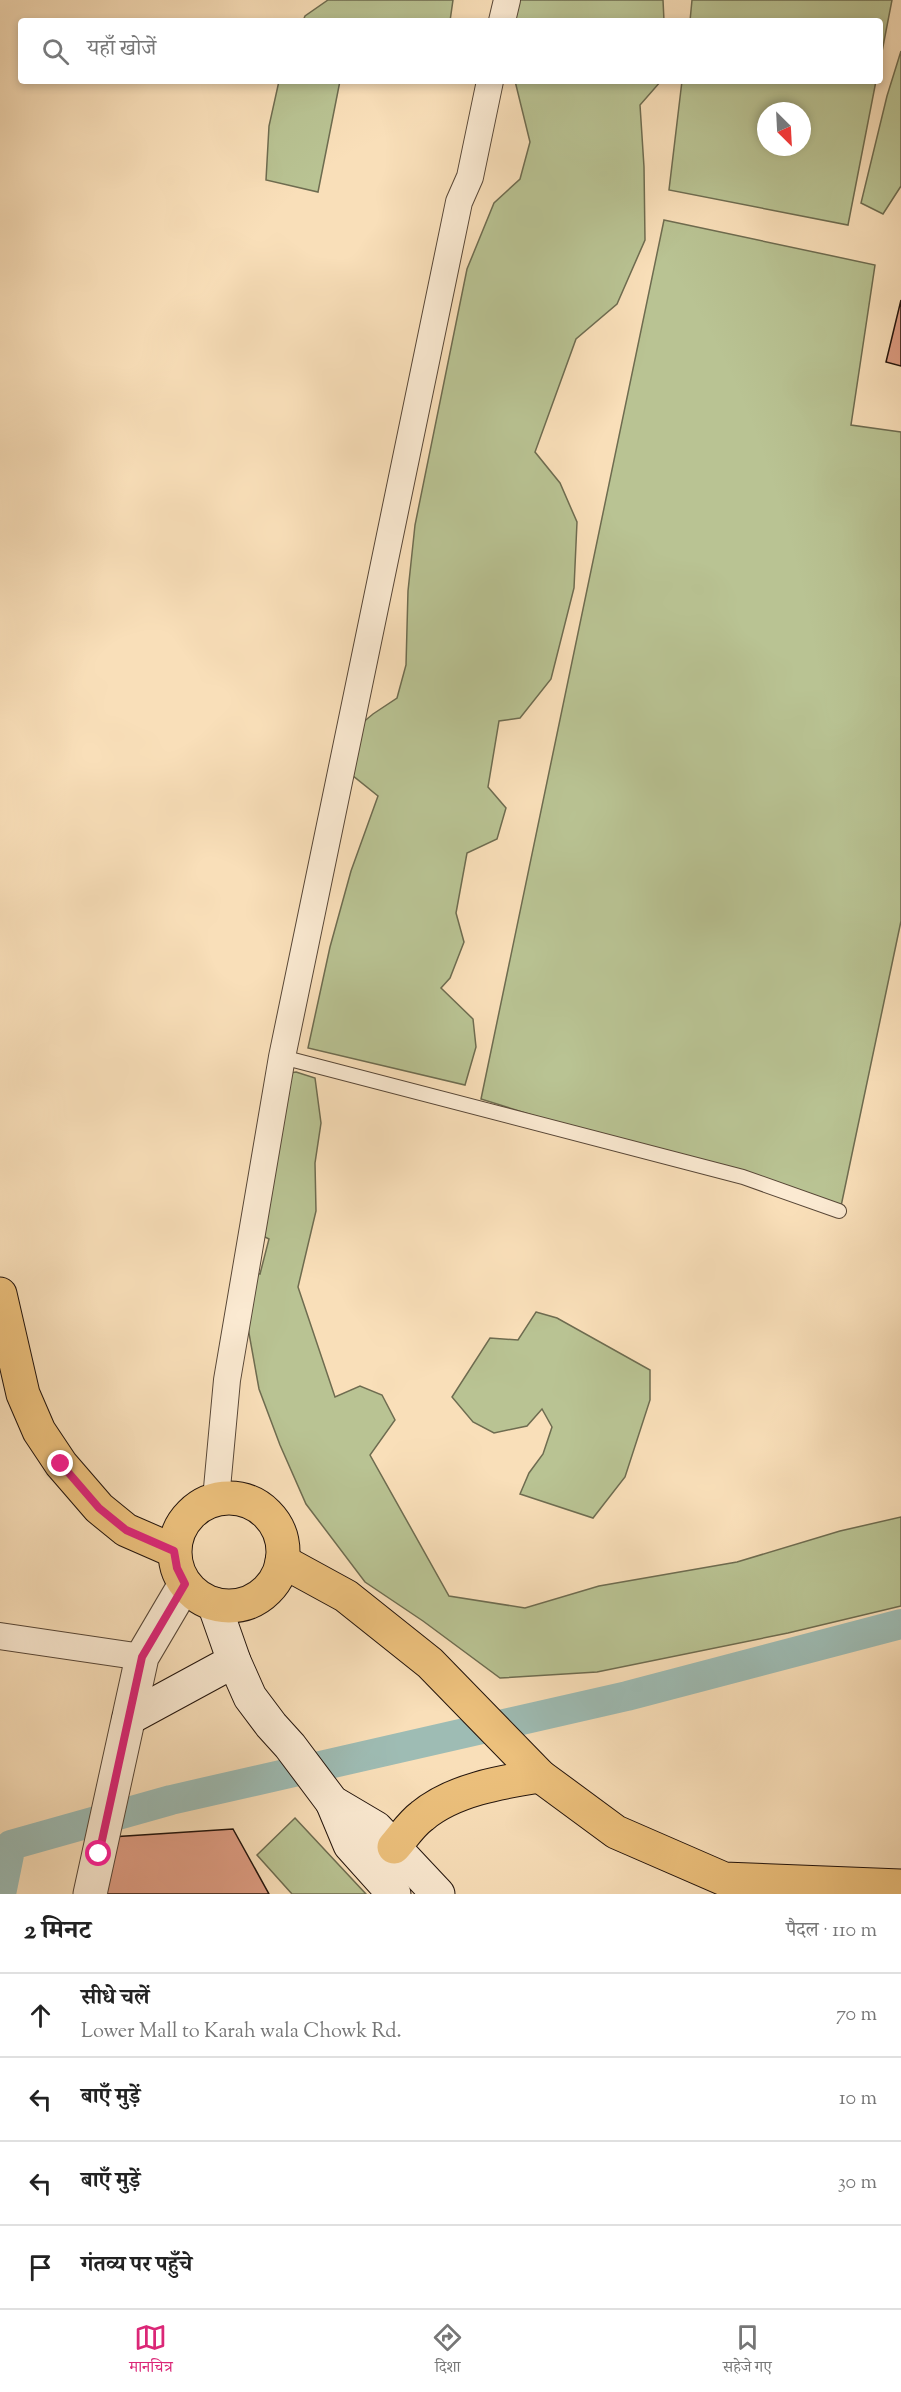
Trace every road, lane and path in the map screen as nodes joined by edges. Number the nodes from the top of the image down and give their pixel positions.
1 (507, 0) edge
2 (503, 18) edge
3 (489, 84) edge
4 (282, 1057) junction
5 (839, 1211) dead end
6 (0, 1294) edge
7 (216, 1499) junction
8 (174, 1551) junction
9 (282, 1561) junction
10 (185, 1584) junction
11 (214, 1604) junction
12 (0, 1636) edge
13 (142, 1657) junction
14 (234, 1662) junction
15 (129, 1718) junction
16 (531, 1766) junction
17 (329, 1798) junction
18 (394, 1847) junction
19 (901, 1886) edge
20 (90, 1894) edge
21 (394, 1894) edge
22 (438, 1894) edge

1 - 2 street
3 - 4 street
4 - 5 lane
4 - 7 street
6 - 8 main road
7 - 8 main road
7 - 9 main road
8 - 10 main road
9 - 11 main road
9 - 16 main road
10 - 11 main road
10 - 13 main road
11 - 14 main road
12 - 13 street
13 - 15 main road
14 - 15 main road
14 - 17 main road
15 - 20 main road
16 - 18 main road
16 - 19 main road
17 - 18 main road
17 - 21 main road
18 - 22 main road

